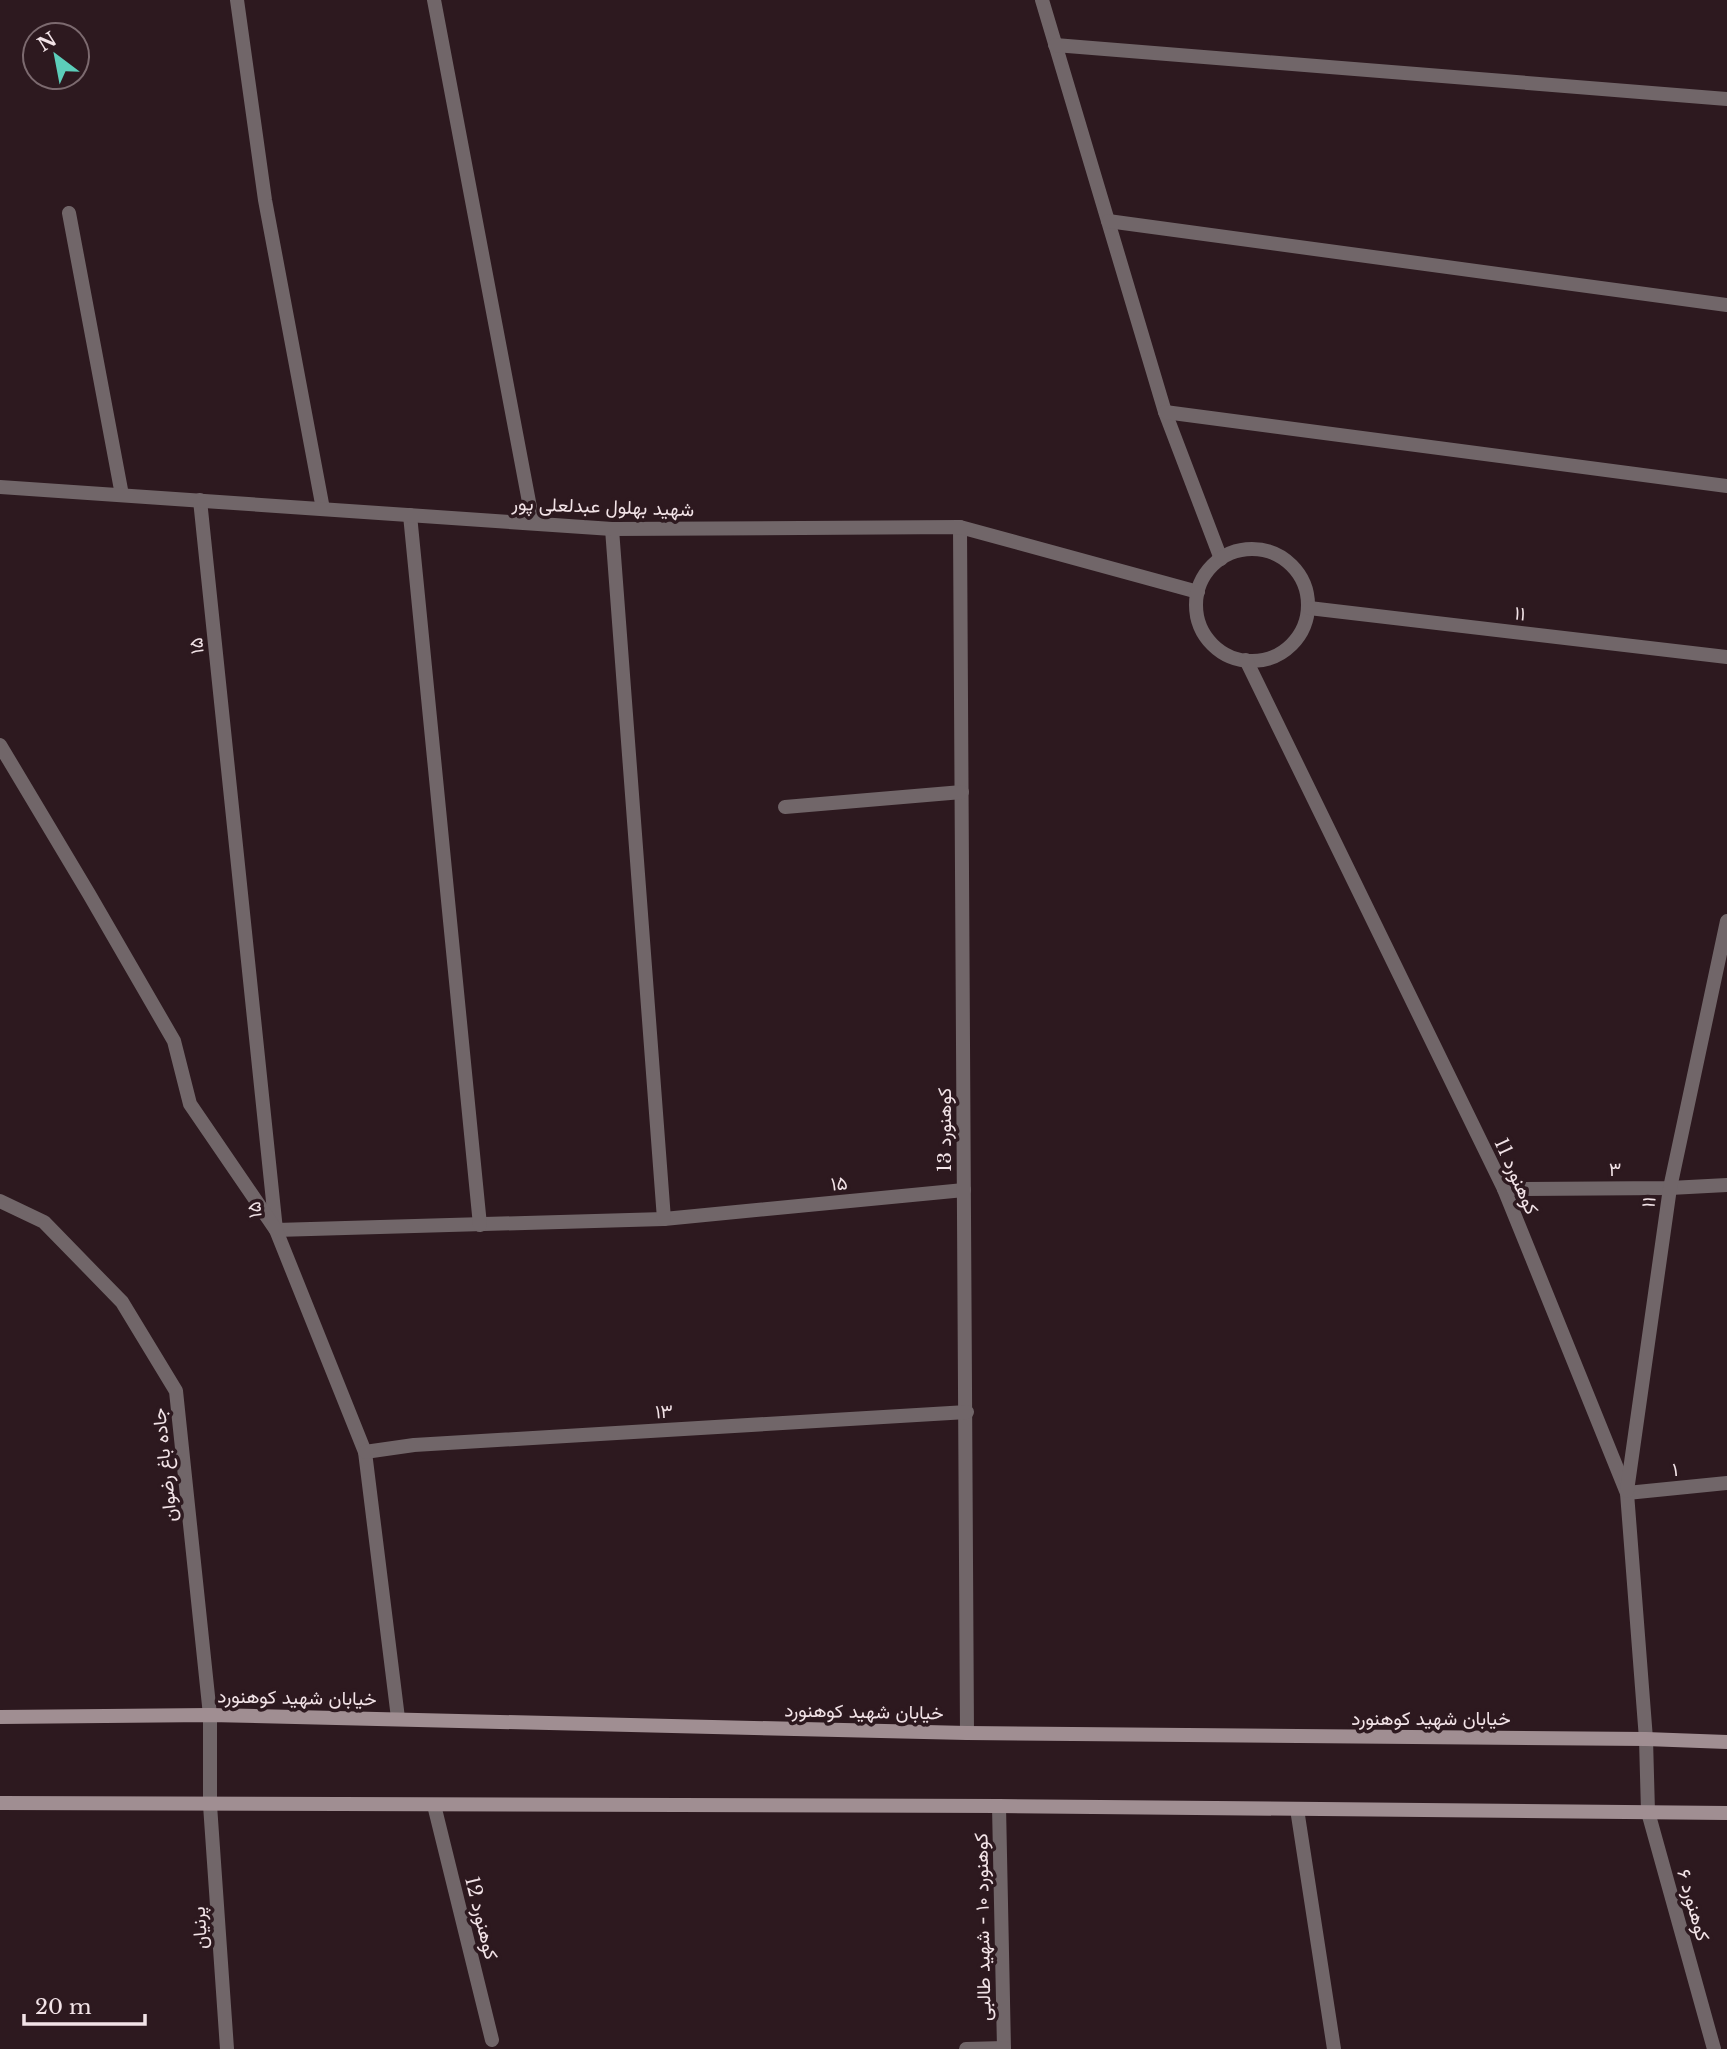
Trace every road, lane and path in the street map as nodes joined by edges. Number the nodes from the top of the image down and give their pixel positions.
1 (237, 0) edge
2 (434, 0) edge
3 (1042, 0) edge
4 (1055, 45) junction
5 (1727, 99) edge
6 (69, 213) dead end
7 (1108, 221) junction
8 (1727, 305) edge
9 (1165, 412) junction
10 (1727, 486) edge
11 (0, 487) edge
12 (122, 495) junction
13 (200, 500) junction
14 (323, 509) junction
15 (411, 515) junction
16 (533, 523) junction
17 (960, 527) junction
18 (612, 529) junction
19 (1221, 559) junction
20 (1198, 592) junction
21 (1309, 608) junction
22 (1727, 657) edge
23 (1246, 660) junction
24 (2, 755) edge
25 (962, 792) junction
26 (785, 807) dead end
27 (1727, 921) edge
28 (1727, 1185) edge
29 (1670, 1188) junction
30 (1504, 1189) junction
31 (964, 1190) junction
32 (0, 1200) edge
33 (664, 1219) junction
34 (480, 1225) junction
35 (276, 1230) junction
36 (967, 1412) junction
37 (365, 1452) junction
38 (1727, 1483) edge
39 (1627, 1493) junction
40 (210, 1715) junction
41 (0, 1717) edge
42 (398, 1718) junction
43 (967, 1733) junction
44 (1646, 1739) junction
45 (1727, 1742) edge
46 (0, 1803) edge
47 (210, 1805) junction
48 (434, 1805) junction
49 (999, 1806) junction
50 (1297, 1809) junction
51 (1648, 1812) junction
52 (1727, 1813) edge
53 (492, 2040) dead end
54 (1004, 2048) edge
55 (227, 2049) edge
56 (966, 2049) edge
57 (1334, 2049) edge
58 (1714, 2049) edge

1 - 14 street
2 - 16 street
3 - 4 street
4 - 5 street
4 - 7 street
6 - 12 street
7 - 8 street
7 - 9 street
9 - 10 street
9 - 19 street
11 - 12 street, شهید بهلول عبدلعلی پور
12 - 13 street, شهید بهلول عبدلعلی پور
13 - 14 street, شهید بهلول عبدلعلی پور
13 - 35 street, ۱۵
14 - 15 street, شهید بهلول عبدلعلی پور
15 - 16 street, شهید بهلول عبدلعلی پور
15 - 34 street
16 - 18 street, شهید بهلول عبدلعلی پور
17 - 18 street, شهید بهلول عبدلعلی پور
17 - 20 street, شهید بهلول عبدلعلی پور
17 - 25 street, کوهنورد 13
18 - 33 street
19 - 20 street
19 - 21 street
20 - 23 street
21 - 22 street, ۱۱
21 - 23 street
23 - 30 street, کوهنورد 11
24 - 35 street
25 - 26 street
25 - 31 street, کوهنورد 13
27 - 29 street, ۱۱
28 - 29 street, ۳
29 - 30 street, ۳
29 - 39 street, ۱۱
30 - 39 street, کوهنورد 11
31 - 33 street, ۱۵
31 - 36 street, کوهنورد 13
32 - 40 street, جاده باغ رضوان
33 - 34 street, ۱۵
34 - 35 street, ۱۵
35 - 37 street
36 - 37 street, ۱۳
36 - 43 street, کوهنورد 13
37 - 42 street
38 - 39 street, ۱
39 - 44 street, کوهنورد 11
40 - 41 main road, خیابان شهید کوهنورد
40 - 42 main road, خیابان شهید کوهنورد
40 - 47 street, جاده باغ رضوان
42 - 43 main road, خیابان شهید کوهنورد
43 - 44 main road, خیابان شهید کوهنورد
44 - 45 main road, خیابان شهید کوهنورد
44 - 51 street, کوهنورد ۶
46 - 47 main road
47 - 48 main road
47 - 55 street, پرنیان
48 - 49 main road
48 - 53 street, کوهنورد 12
49 - 50 main road
49 - 54 street, کوهنورد ۱۰ - شهید طالبی
50 - 51 main road
50 - 57 street
51 - 52 main road
51 - 58 street, کوهنورد ۶
54 - 56 street

